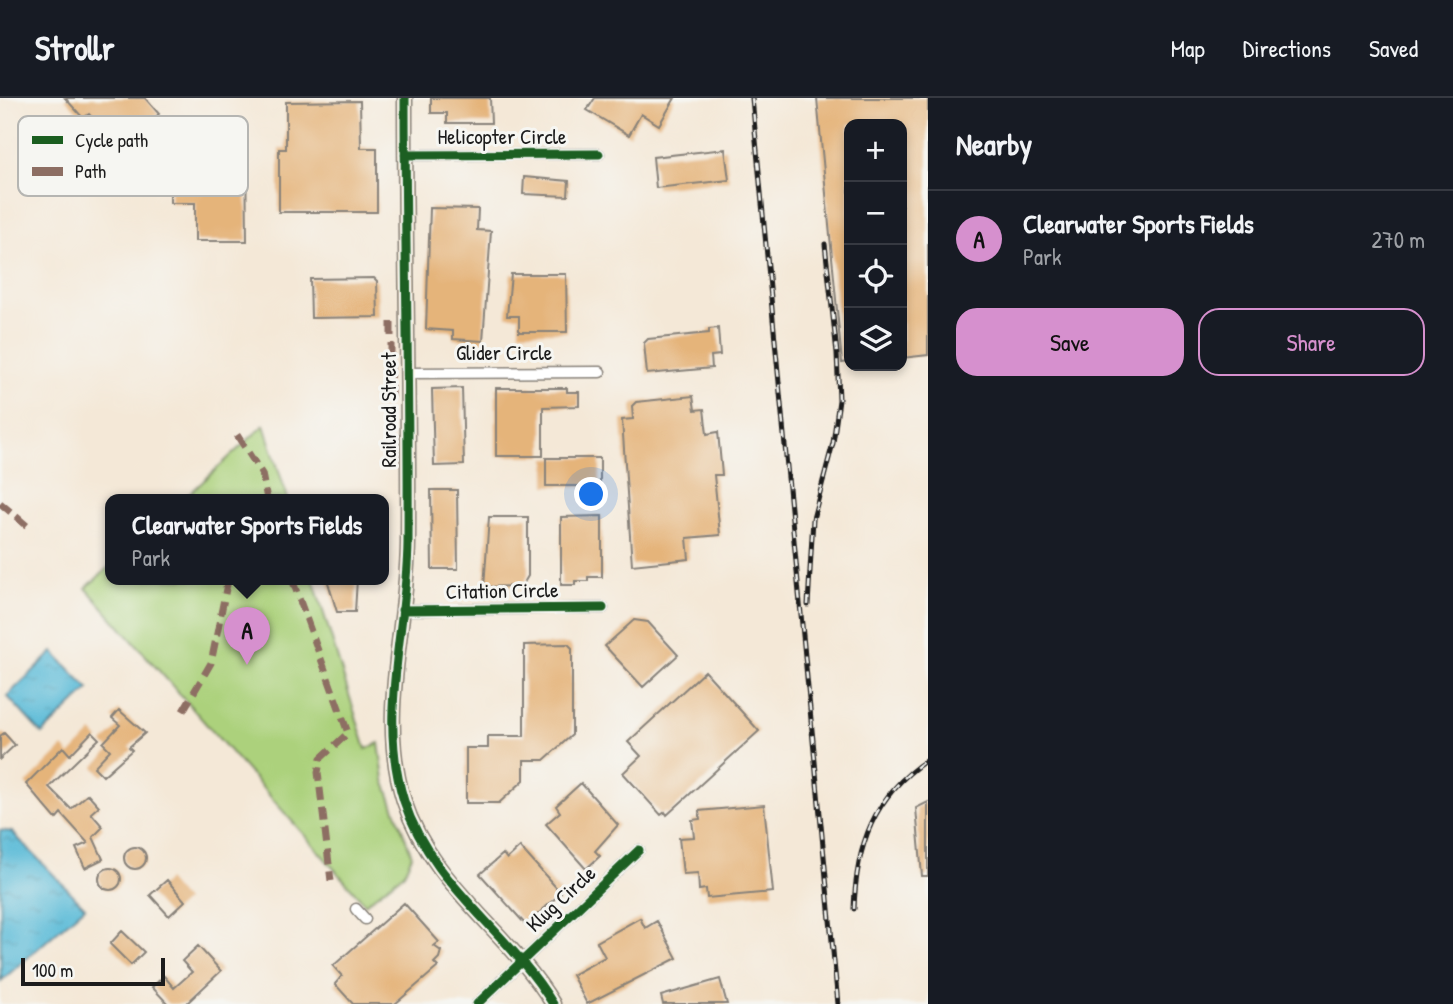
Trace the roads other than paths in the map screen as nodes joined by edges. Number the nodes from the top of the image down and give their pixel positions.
1 (404, 98) edge
2 (600, 154) dead end
3 (405, 155) junction
4 (407, 373) junction
5 (600, 373) dead end
6 (603, 608) dead end
7 (402, 610) junction
8 (639, 850) dead end
9 (356, 909) dead end
10 (365, 919) dead end
11 (521, 961) junction
12 (477, 1004) edge
13 (554, 1004) edge

1 - 3 main road, Railroad Street
2 - 3 street, Helicopter Circle
3 - 4 main road, Railroad Street
4 - 5 street, Glider Circle
4 - 7 main road, Railroad Street
6 - 7 street, Citation Circle
7 - 11 main road, Railroad Street
8 - 11 street, Klug Circle
9 - 10 street
11 - 12 street, Klug Circle
11 - 13 main road, Railroad Street

